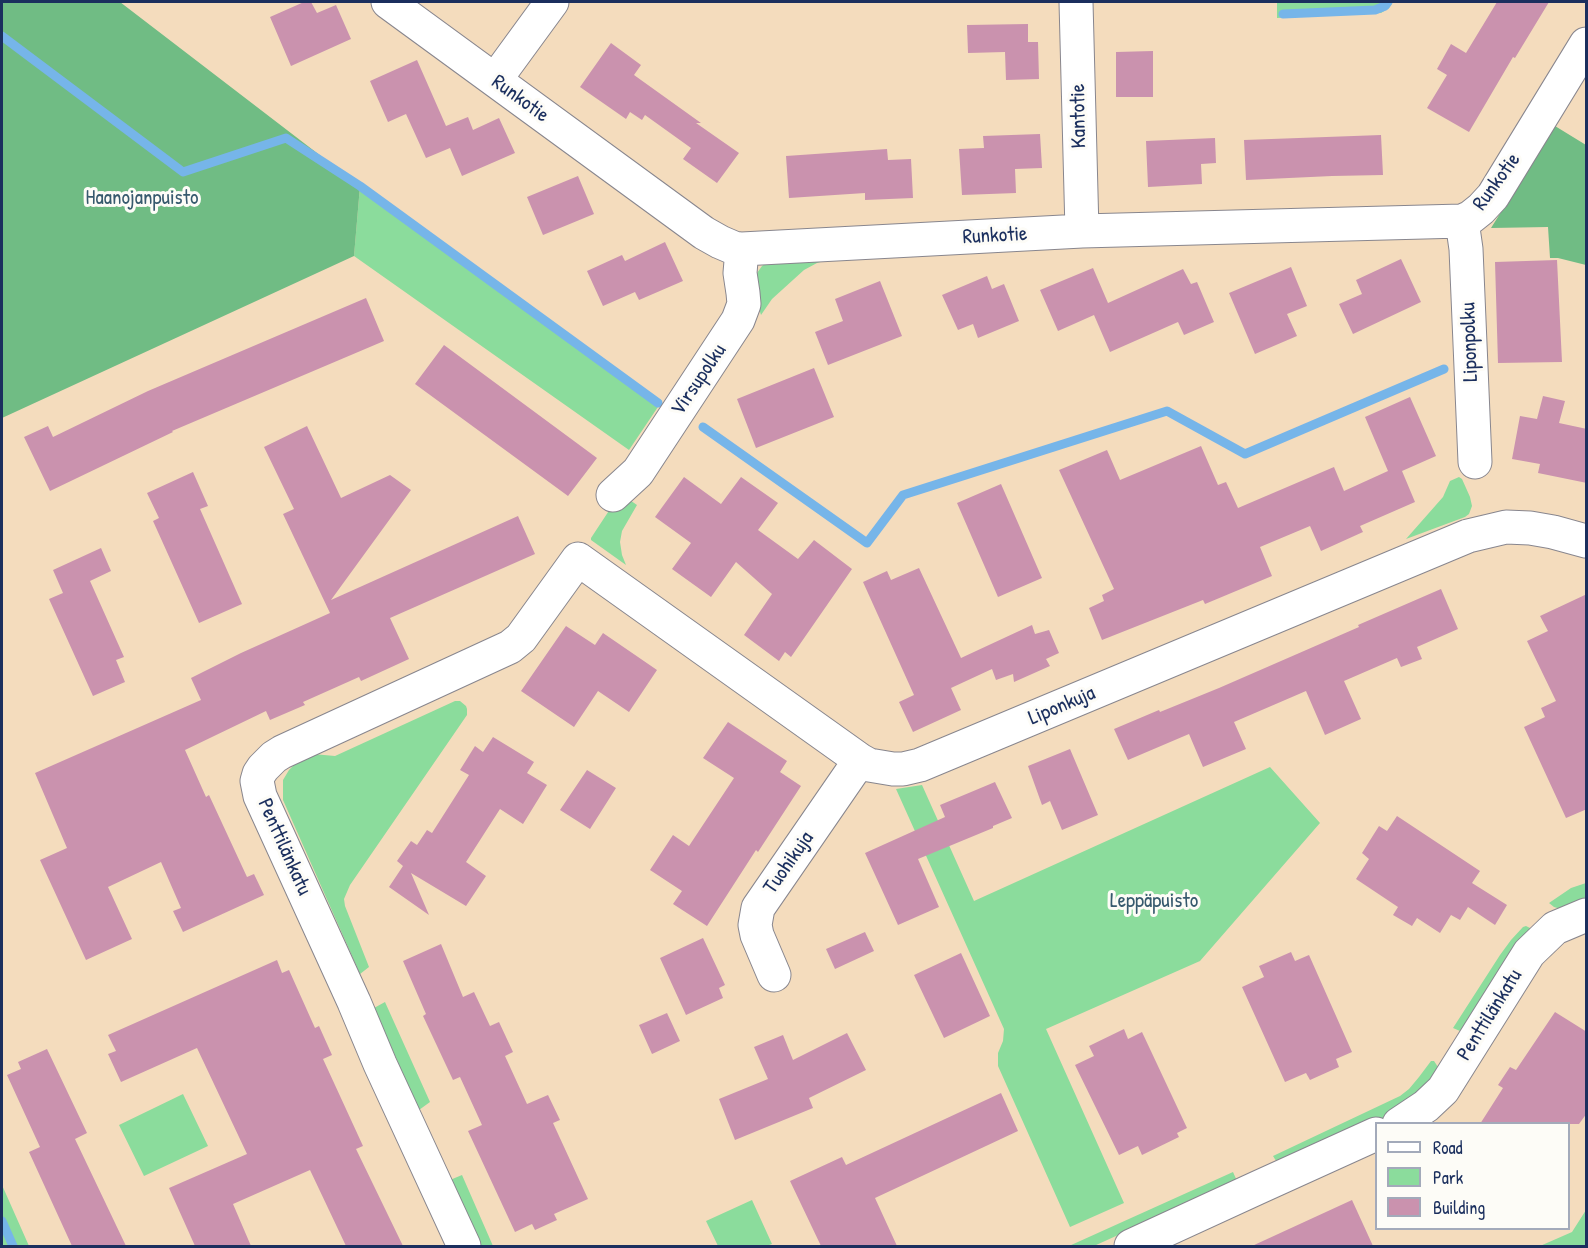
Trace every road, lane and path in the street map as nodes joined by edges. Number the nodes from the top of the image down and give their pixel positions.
1 (388, 2) edge
2 (552, 2) edge
3 (1076, 2) edge
4 (1587, 44) edge
5 (495, 80) junction
6 (1462, 221) junction
7 (1082, 231) junction
8 (742, 249) junction
9 (1474, 462) dead end
10 (613, 495) dead end
11 (1587, 542) edge
12 (578, 559) joint
13 (860, 760) junction
14 (1587, 915) edge
15 (774, 975) dead end
16 (1402, 1122) edge
17 (1375, 1135) edge
18 (464, 1246) edge
19 (1131, 1246) edge

1 - 5 street, Runkotie
2 - 5 street
3 - 7 street, Kantotie
4 - 6 street, Runkotie
5 - 8 street, Runkotie
6 - 7 street, Runkotie
6 - 9 street, Liponpolku
7 - 8 street, Runkotie
8 - 10 street, Virsupolku
11 - 13 street, Liponkuja
12 - 13 street, Liponkuja
12 - 18 street, Penttilänkatu
13 - 15 street, Tuohikuja
14 - 16 street, Penttilänkatu
17 - 19 street

